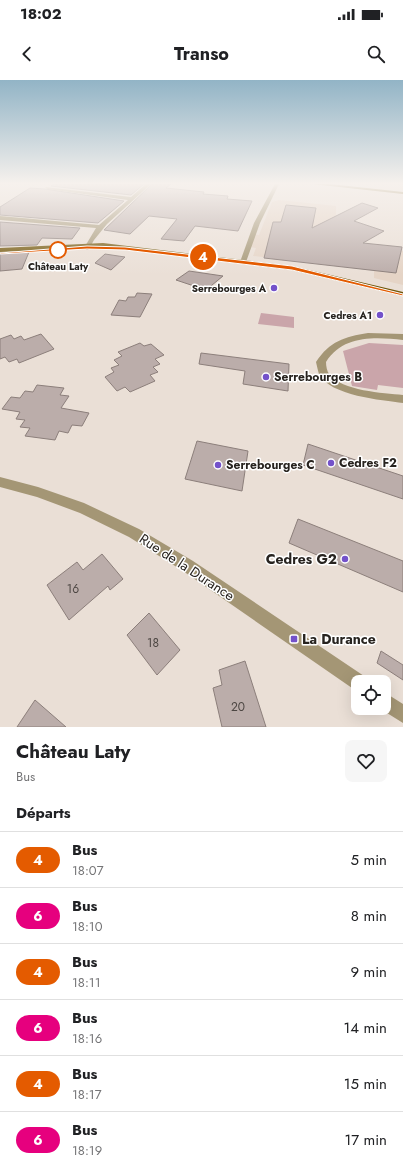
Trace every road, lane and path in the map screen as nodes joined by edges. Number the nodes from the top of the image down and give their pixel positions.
1 (115, 214) edge
2 (262, 214) edge
3 (0, 218) edge
4 (100, 227) junction
5 (88, 246) junction
6 (0, 251) edge
7 (243, 262) junction
8 (403, 294) edge
9 (403, 337) edge
10 (403, 399) edge
11 (0, 482) edge
12 (351, 677) edge
13 (391, 706) edge
14 (403, 714) edge

1 - 4 street
2 - 7 street
3 - 4 street
4 - 5 street
5 - 6 main road
5 - 7 main road
7 - 8 main road
9 - 10 street
11 - 12 street, Rue de la Durance
13 - 14 street

